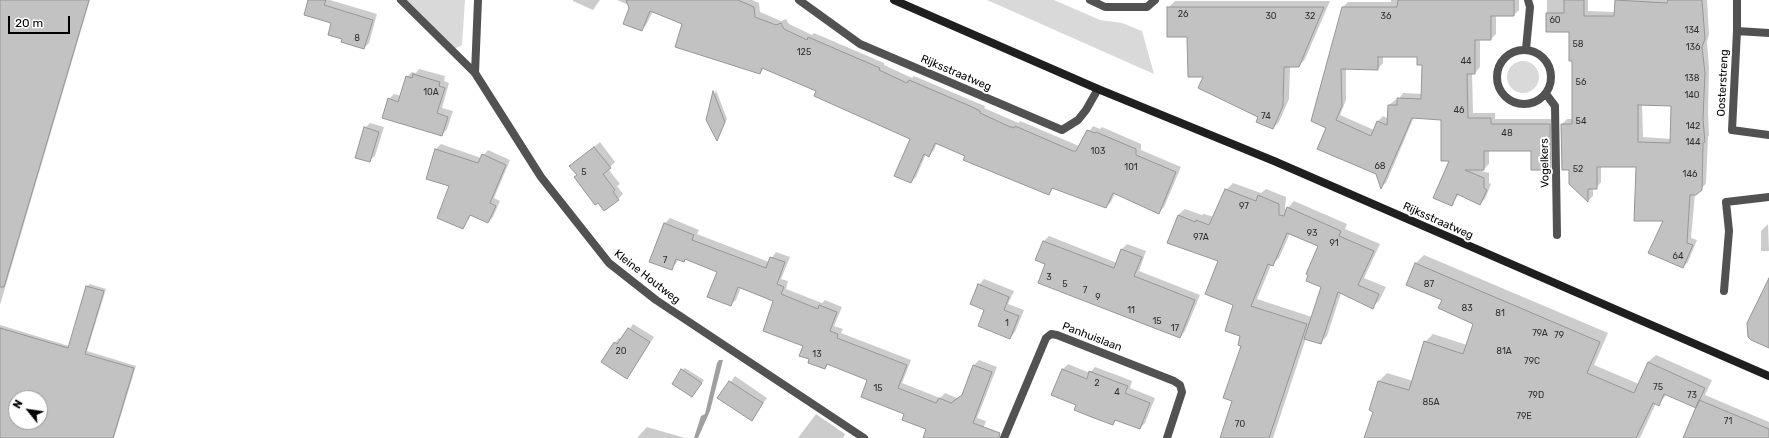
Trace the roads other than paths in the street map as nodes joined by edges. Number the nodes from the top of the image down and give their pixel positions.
1 (401, 0) edge
2 (478, 0) edge
3 (799, 0) edge
4 (894, 0) edge
5 (1090, 0) edge
6 (1155, 0) edge
7 (1528, 0) edge
8 (1737, 0) edge
9 (1737, 31) junction
10 (1769, 32) edge
11 (1526, 50) junction
12 (475, 73) junction
13 (1098, 89) junction
14 (1546, 94) junction
15 (1769, 135) edge
16 (1769, 197) edge
17 (1557, 235) dead end
18 (1724, 291) dead end
19 (1769, 376) edge
20 (864, 438) edge
21 (1004, 438) edge
22 (1167, 438) edge

1 - 12 street, Kleine Houtweg
2 - 12 street
3 - 13 street, Rijksstraatweg
4 - 13 main road, Rijksstraatweg
5 - 6 street
7 - 11 street
8 - 9 street, Oosterstreng
9 - 10 street
9 - 15 street, Oosterstreng
11 - 14 street
11 - 14 street
12 - 20 street, Kleine Houtweg
13 - 19 main road, Rijksstraatweg
14 - 17 street, Vogelkers
16 - 18 street
21 - 22 street, Panhuislaan

